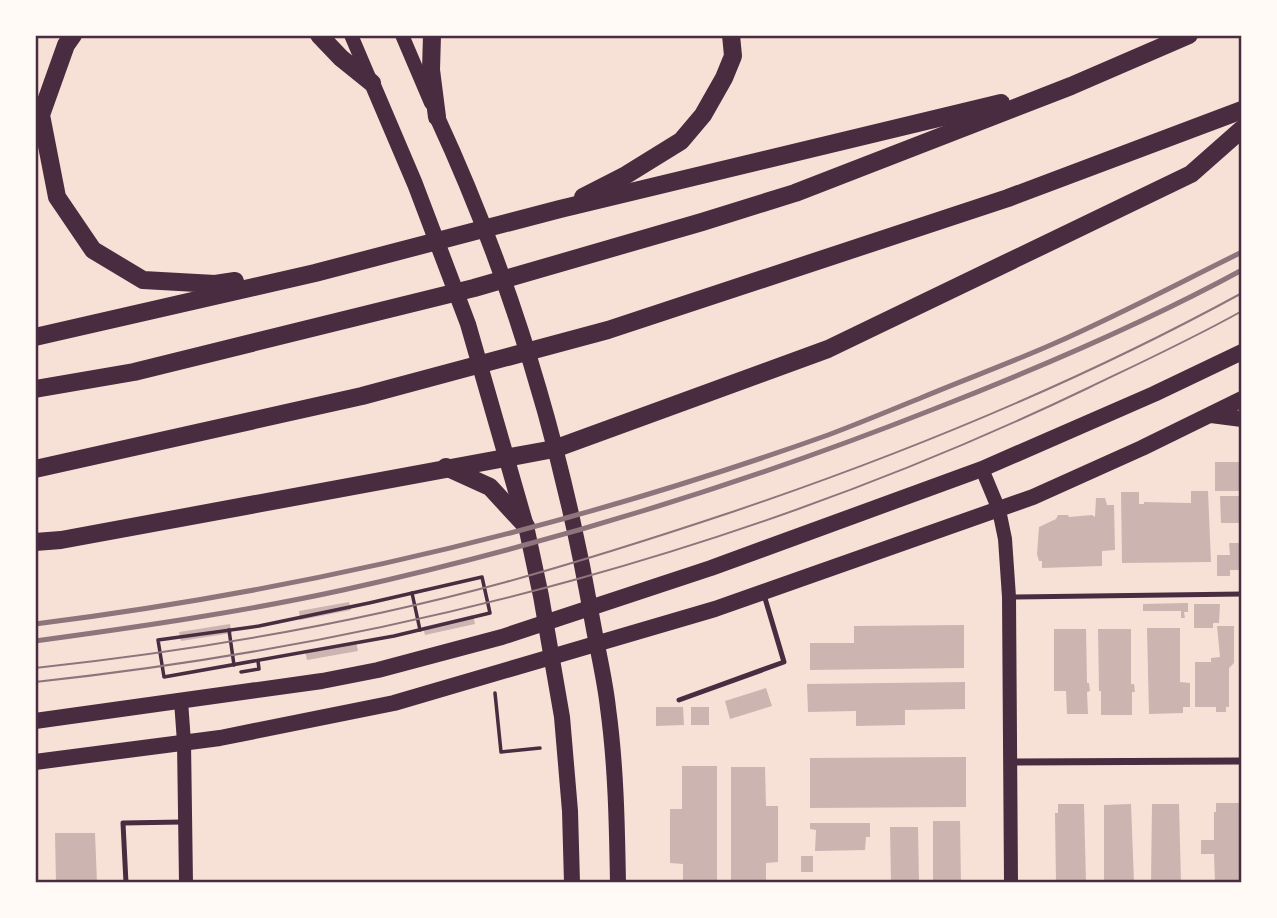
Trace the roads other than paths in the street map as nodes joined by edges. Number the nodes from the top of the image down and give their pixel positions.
1 (73, 35) edge
2 (319, 35) edge
3 (351, 35) edge
4 (402, 35) edge
5 (432, 35) edge
6 (731, 35) edge
7 (1189, 35) edge
8 (372, 83) junction
9 (1071, 86) junction
10 (1242, 110) edge
11 (437, 117) junction
12 (1242, 129) edge
13 (560, 209) junction
14 (315, 273) junction
15 (35, 337) edge
16 (1242, 352) edge
17 (35, 389) edge
18 (1242, 399) edge
19 (1212, 415) junction
20 (1242, 419) edge
21 (554, 449) junction
22 (507, 456) junction
23 (446, 467) junction
24 (35, 469) edge
25 (982, 469) junction
26 (999, 510) junction
27 (526, 526) junction
28 (35, 542) edge
29 (764, 592) junction
30 (1242, 594) edge
31 (1009, 597) junction
32 (680, 699) dead end
33 (181, 701) junction
34 (35, 721) edge
35 (184, 742) junction
36 (1242, 761) edge
37 (35, 762) edge
38 (1010, 762) junction
39 (185, 822) junction
40 (126, 883) edge
41 (186, 883) edge
42 (572, 883) edge
43 (618, 883) edge
44 (1010, 883) edge

1 - 14 highway
2 - 8 highway
3 - 8 main road
4 - 11 main road
5 - 11 highway
6 - 13 highway
7 - 9 highway
8 - 22 main road
9 - 13 highway
9 - 17 highway
10 - 24 highway
11 - 21 main road
12 - 21 highway
13 - 14 highway
14 - 15 highway
16 - 25 main road
18 - 19 main road
19 - 20 main road
19 - 26 main road
21 - 22 highway
21 - 43 main road
22 - 23 highway
22 - 27 main road
23 - 27 highway
23 - 28 highway
25 - 26 main road
25 - 33 main road
26 - 29 main road
26 - 31 main road
27 - 42 main road
29 - 32 lane
29 - 35 main road
30 - 31 lane
31 - 38 main road
33 - 34 main road
33 - 35 main road
35 - 37 main road
35 - 39 main road
36 - 38 street
38 - 44 main road
39 - 40 lane
39 - 41 main road

